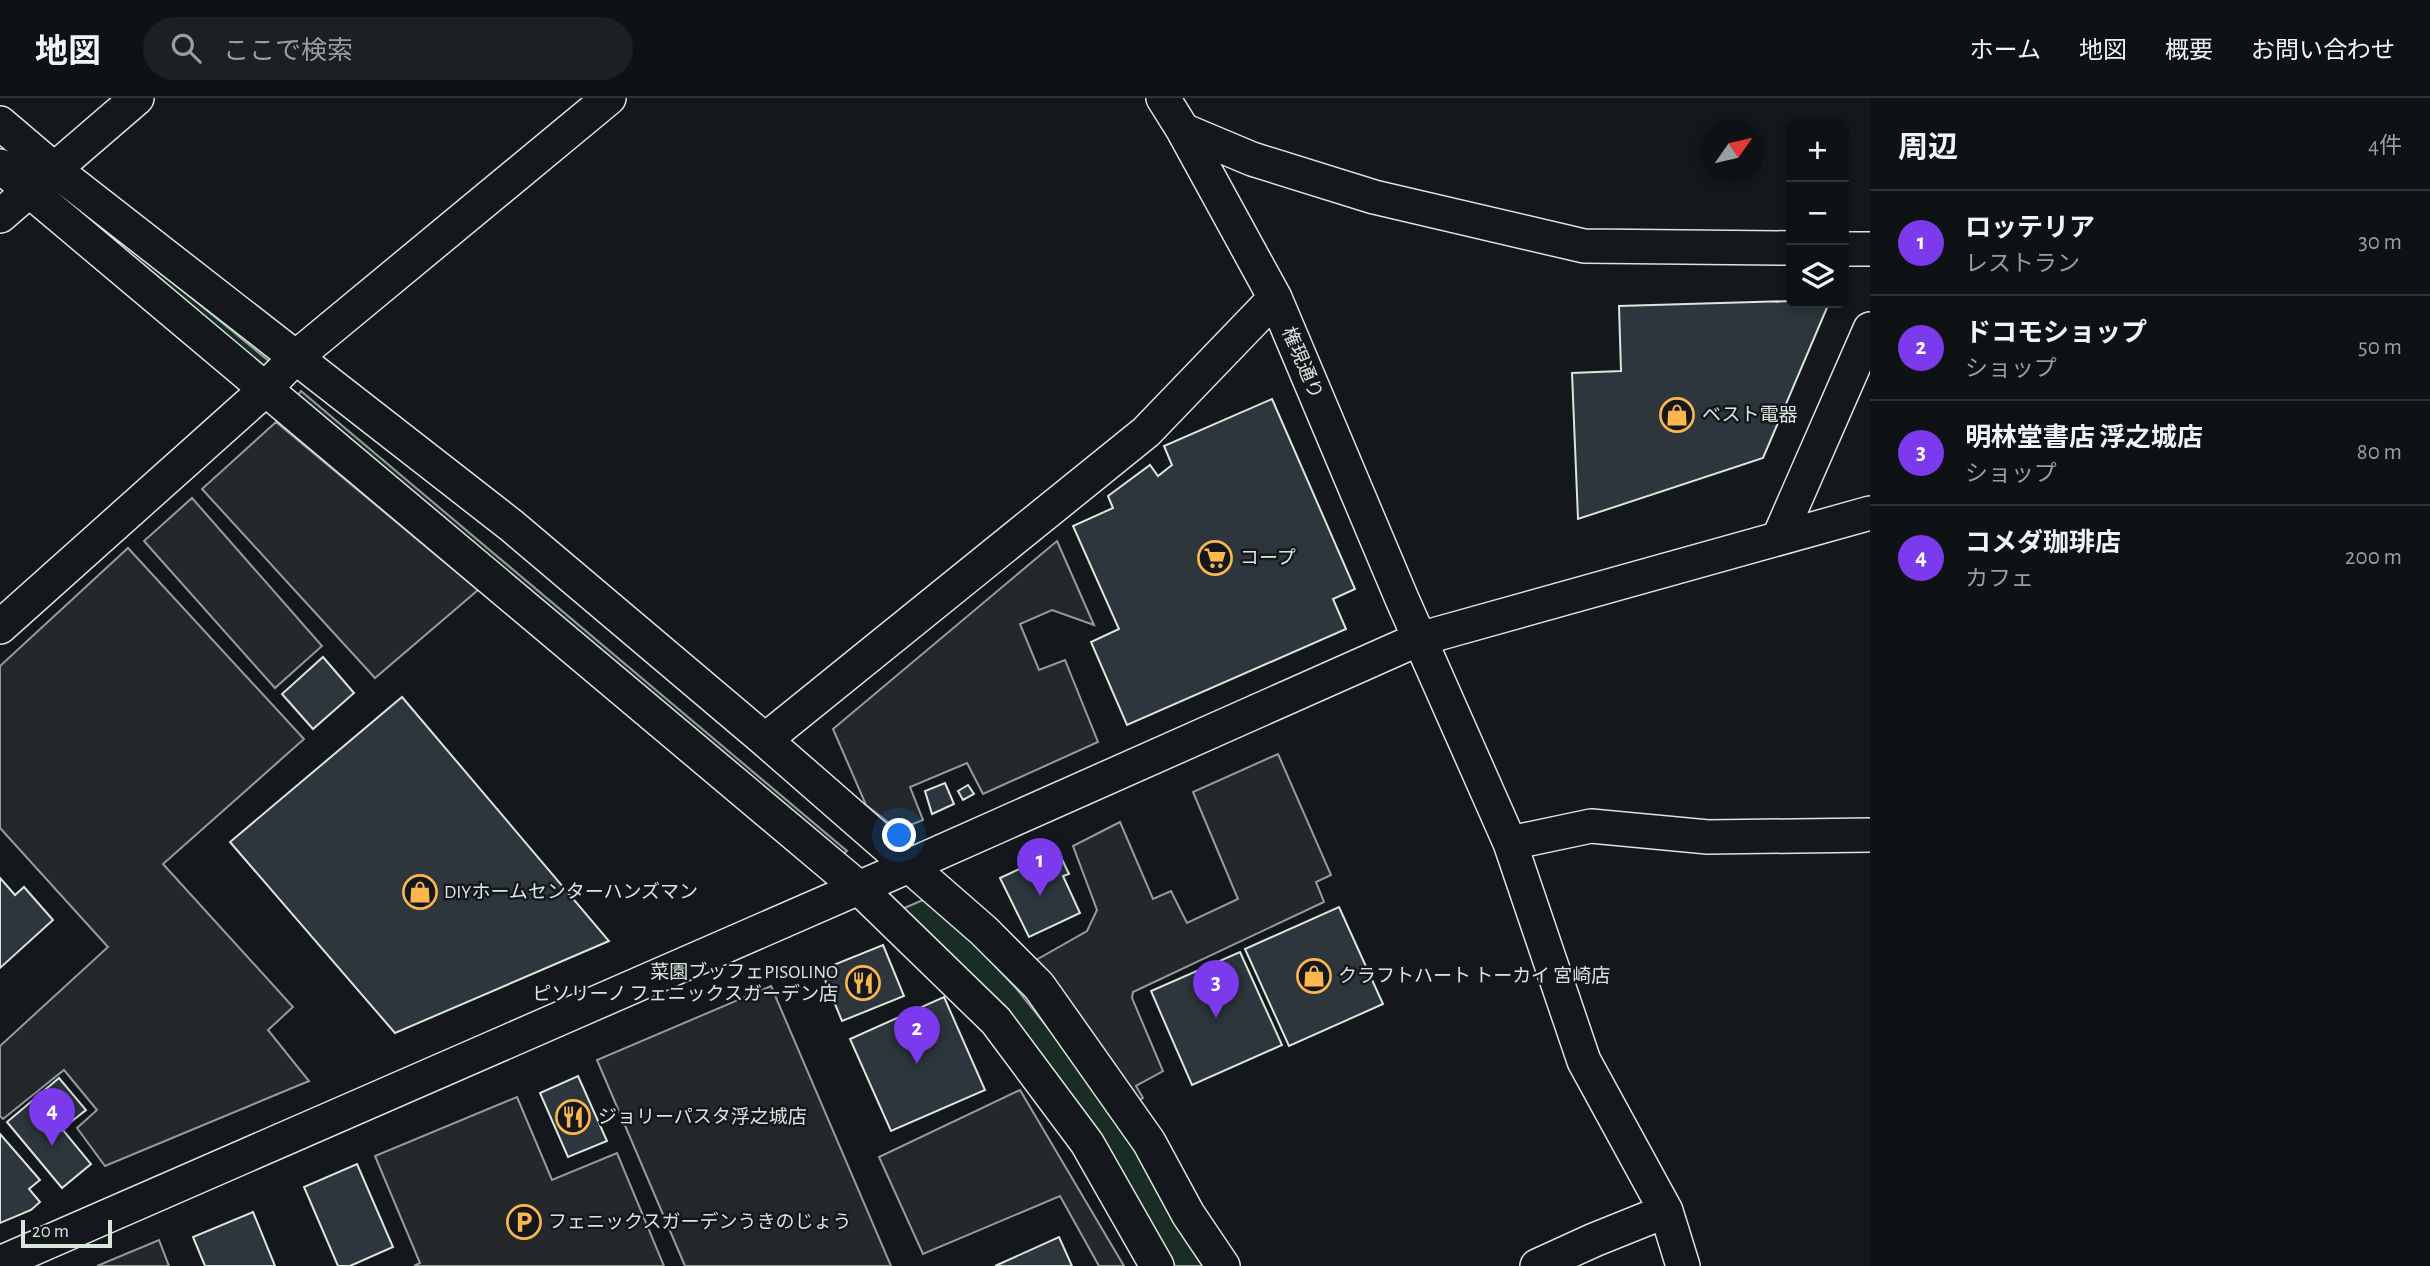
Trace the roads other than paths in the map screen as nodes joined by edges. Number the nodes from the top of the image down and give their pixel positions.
1 (137, 98) edge
2 (609, 98) edge
3 (1163, 98) edge
4 (0, 122) edge
5 (1183, 130) junction
6 (0, 166) edge
7 (54, 169) junction
8 (30, 190) junction
9 (0, 216) edge
10 (1786, 248) edge
11 (1849, 249) edge
12 (1870, 249) edge
13 (1275, 298) junction
14 (1870, 329) edge
15 (296, 357) junction
16 (264, 389) junction
17 (1870, 513) edge
18 (1779, 537) junction
19 (0, 627) edge
20 (1419, 639) junction
21 (765, 740) junction
22 (1870, 835) edge
23 (1510, 843) junction
24 (908, 866) junction
25 (859, 887) junction
26 (1666, 1212) junction
27 (0, 1263) edge
28 (1157, 1266) edge
29 (1223, 1266) edge
30 (1537, 1266) edge
31 (1683, 1266) edge

1 - 7 street
2 - 15 street
3 - 5 street, 権現通り
4 - 7 street
5 - 10 street
5 - 13 street, 権現通り
6 - 8 street
7 - 8 street
7 - 15 street
8 - 9 street
8 - 16 street
11 - 12 street
13 - 20 street, 権現通り
13 - 21 street
14 - 18 street
15 - 16 street
15 - 21 street
16 - 19 street
16 - 25 street
17 - 18 street
18 - 20 street
20 - 23 street, 権現通り
20 - 24 street
21 - 24 street
22 - 23 street
23 - 26 street, 権現通り
24 - 25 street
24 - 29 street
25 - 27 street
25 - 28 street
26 - 30 street
26 - 31 street, 権現通り

